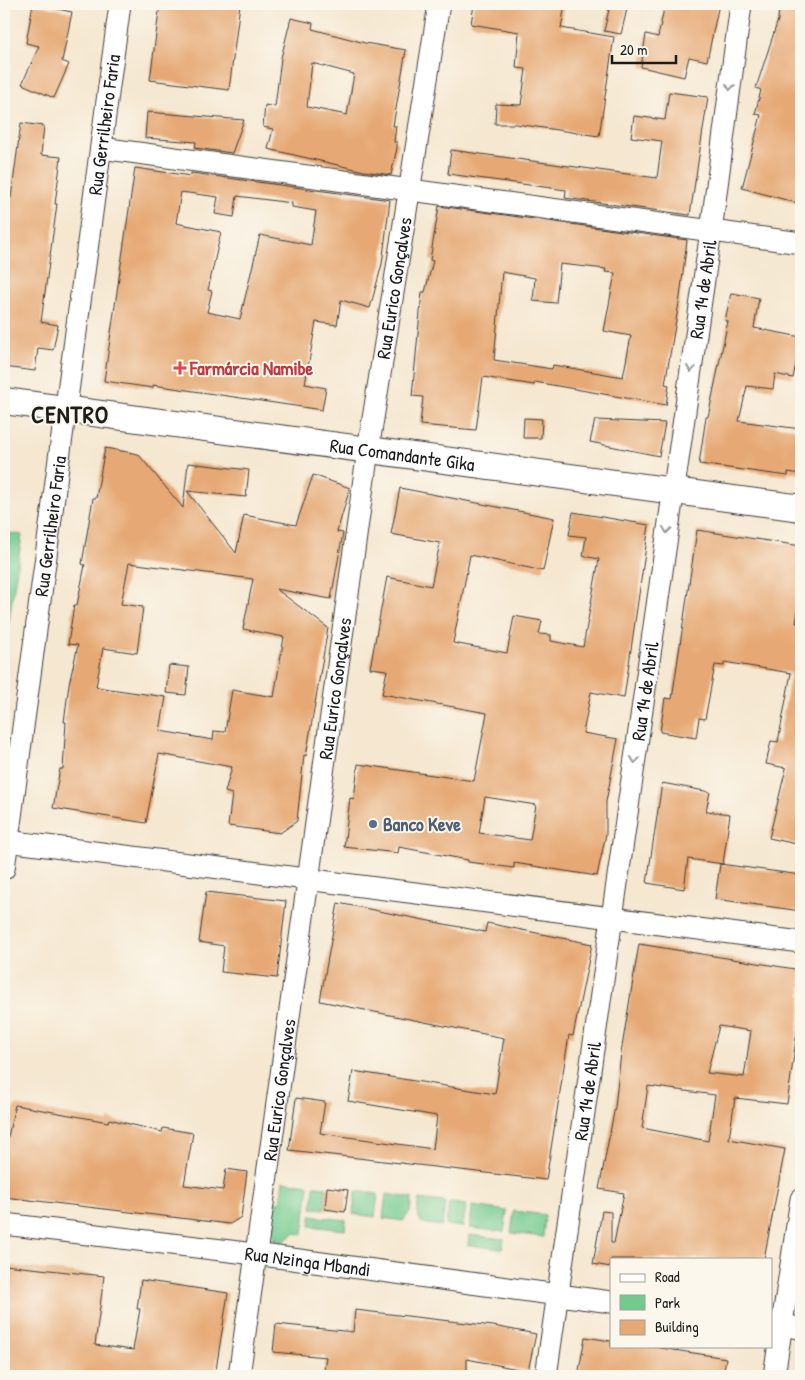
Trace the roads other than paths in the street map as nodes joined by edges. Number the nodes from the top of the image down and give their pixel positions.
1 (120, 4) edge
2 (439, 4) edge
3 (741, 4) edge
4 (101, 148) junction
5 (409, 190) junction
6 (711, 231) junction
7 (801, 243) edge
8 (4, 401) edge
9 (65, 409) junction
10 (368, 450) junction
11 (673, 491) junction
12 (801, 508) edge
13 (7, 841) junction
14 (4, 869) edge
15 (307, 879) junction
16 (614, 918) junction
17 (801, 942) edge
18 (801, 1199) edge
19 (4, 1224) edge
20 (255, 1254) junction
21 (558, 1294) junction
22 (610, 1302) edge
23 (784, 1326) edge
24 (239, 1376) edge
25 (546, 1376) edge
26 (774, 1376) edge

1 - 4 street, Rua Gerrilheiro Faria
2 - 5 street, Rua Eurico Gonçalves
3 -> 6 street, Rua 14 de Abril
4 - 5 street
4 - 9 street, Rua Gerrilheiro Faria
5 - 6 street
5 - 10 street, Rua Eurico Gonçalves
6 - 7 street
6 -> 11 street, Rua 14 de Abril
8 - 9 street, Rua Comandante Gika
9 - 10 street, Rua Comandante Gika
9 - 13 street, Rua Gerrilheiro Faria
10 - 11 street, Rua Comandante Gika
10 - 15 street, Rua Eurico Gonçalves
11 - 12 street, Rua Comandante Gika
11 -> 16 street, Rua 14 de Abril
13 - 14 street, Rua Gerrilheiro Faria
13 - 15 street
15 - 16 street
15 - 20 street, Rua Eurico Gonçalves
16 - 17 street
16 - 21 street, Rua 14 de Abril
18 - 23 street
19 - 20 street, Rua Nzinga Mbandi
20 - 21 street, Rua Nzinga Mbandi
20 - 24 street, Rua Eurico Gonçalves
21 - 22 street, Rua Nzinga Mbandi
21 - 25 street, Rua 14 de Abril
23 - 26 street

